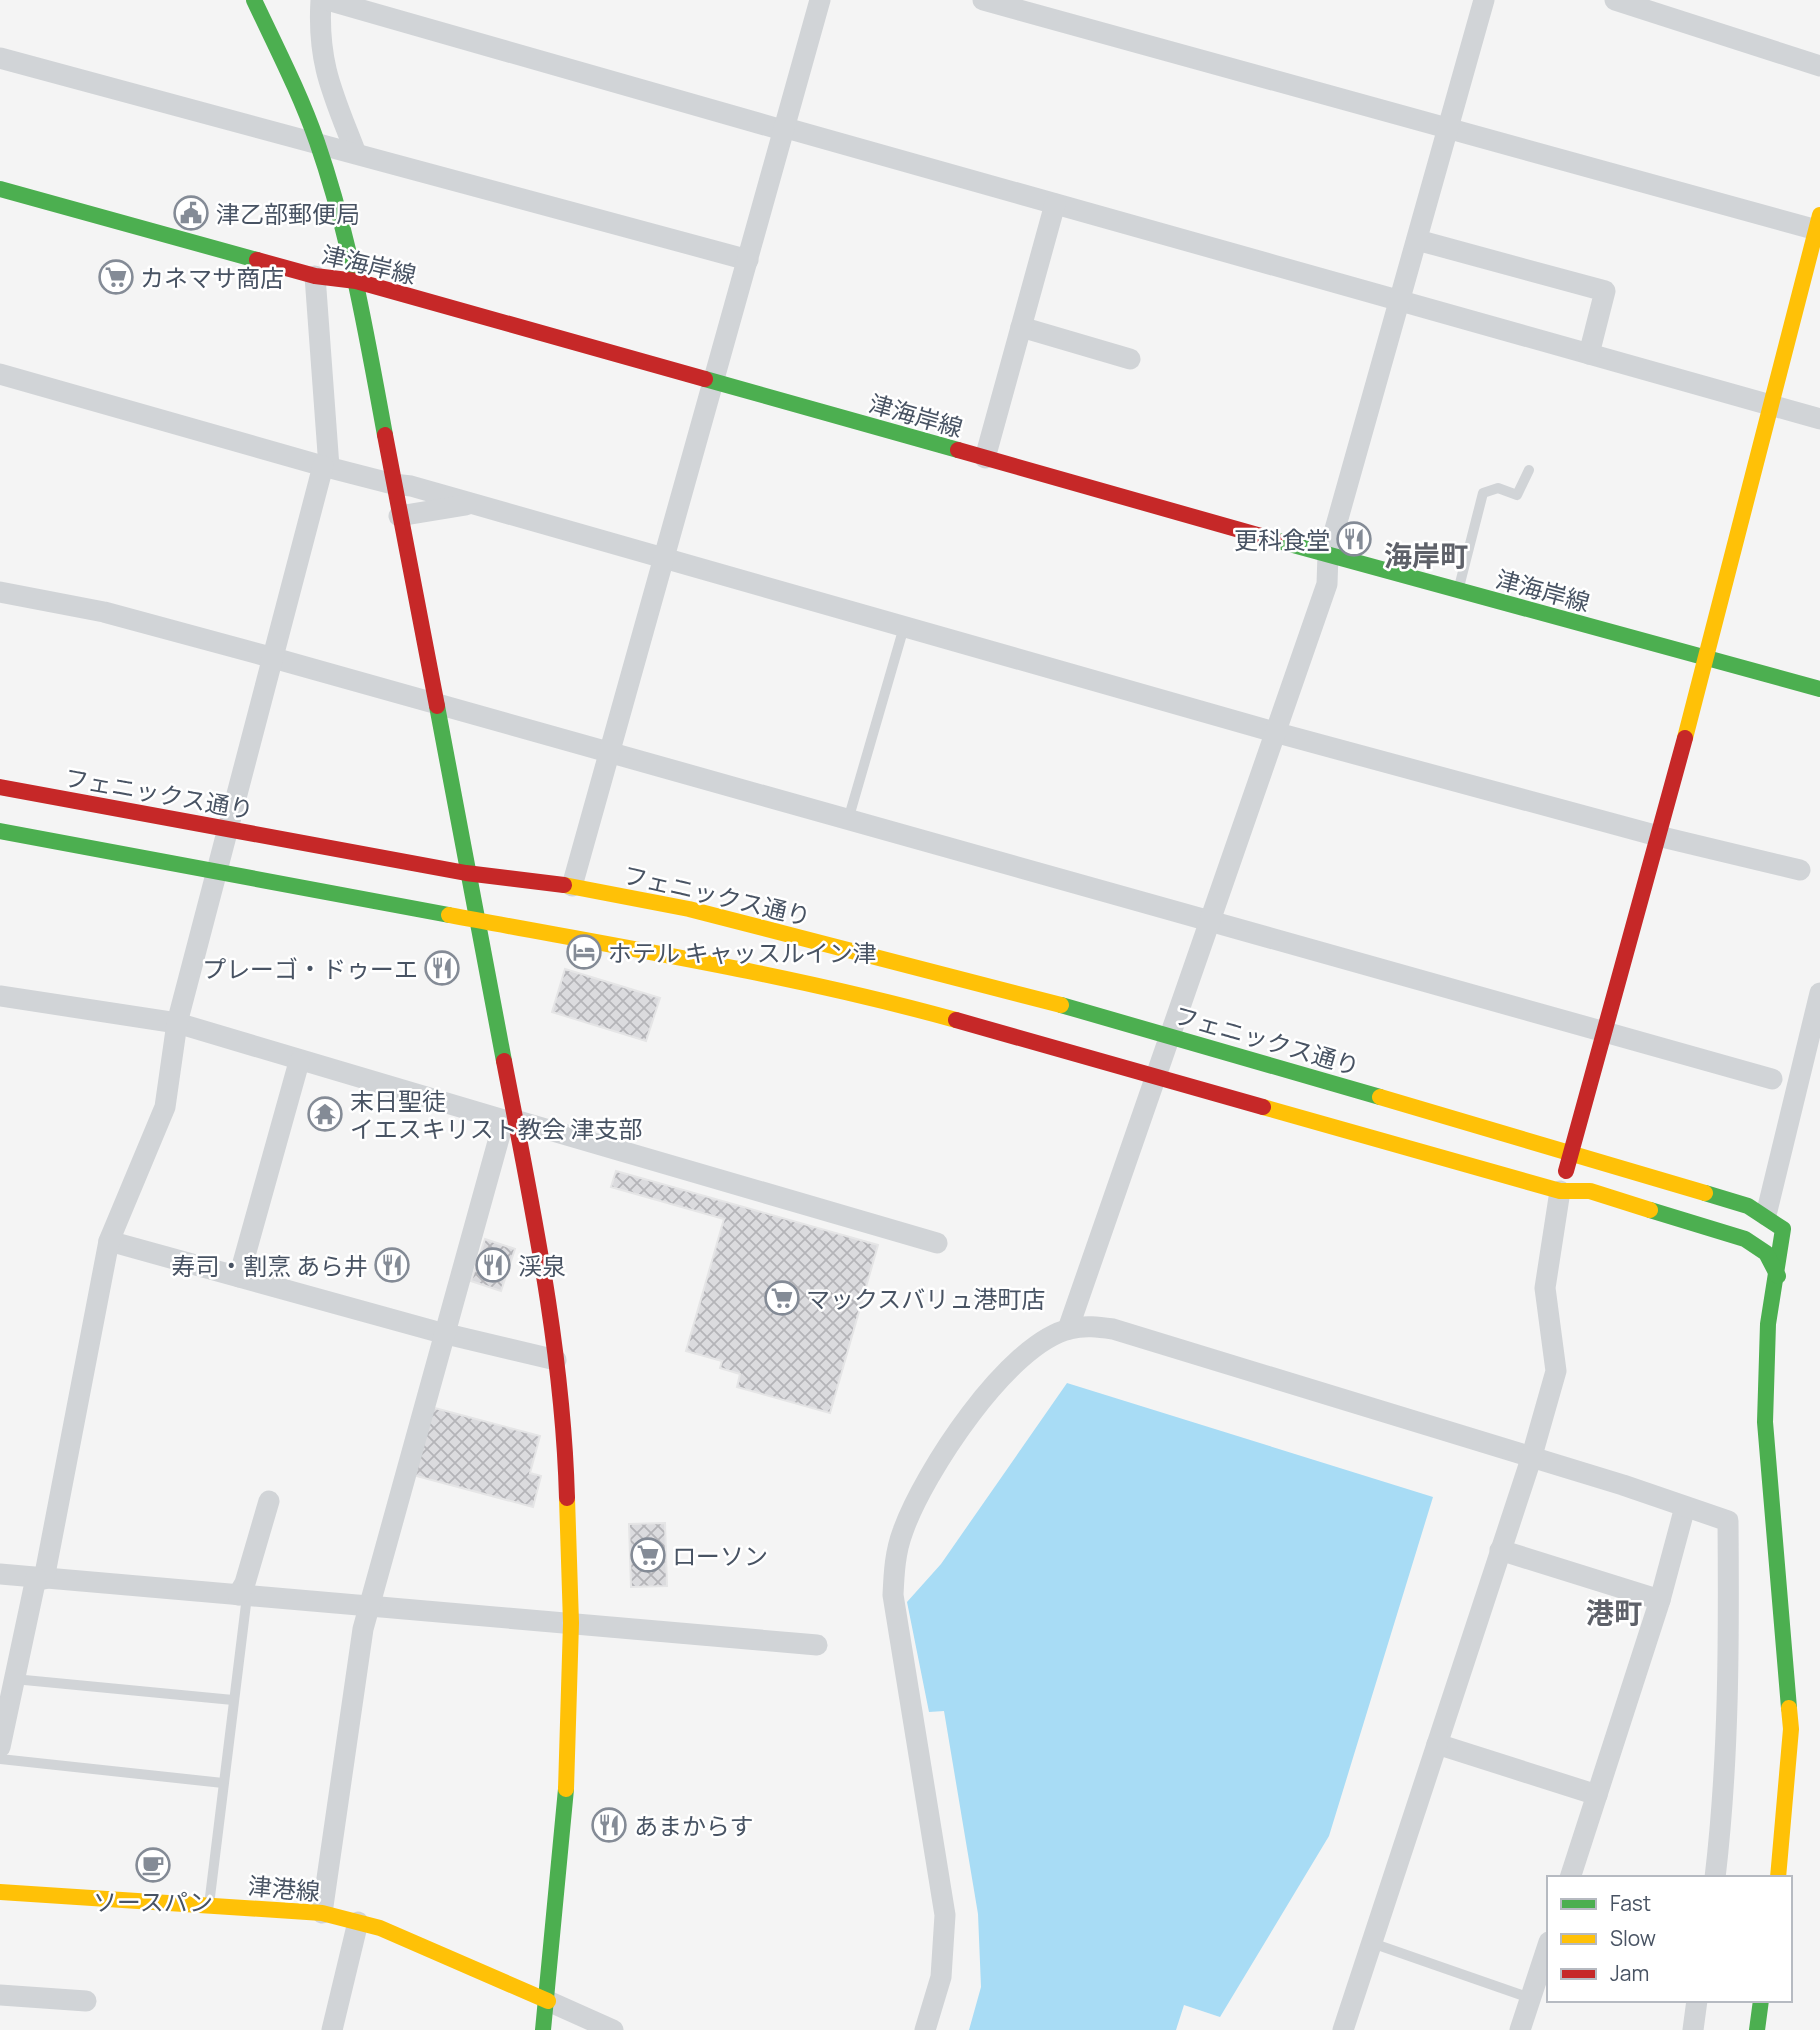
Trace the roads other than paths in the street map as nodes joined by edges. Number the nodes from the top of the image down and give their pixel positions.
1 (254, 0) edge
2 (321, 0) edge
3 (327, 0) edge
4 (820, 0) edge
5 (983, 0) edge
6 (1484, 0) edge
7 (1615, 0) edge
8 (0, 58) edge
9 (1820, 66) edge
10 (1448, 128) junction
11 (786, 130) junction
12 (317, 143) junction
13 (355, 151) junction
14 (0, 189) edge
15 (1055, 204) junction
16 (1819, 225) edge
17 (1417, 240) junction
18 (748, 260) junction
19 (315, 276) junction
20 (356, 281) junction
21 (1399, 302) junction
22 (1021, 327) junction
23 (1589, 354) junction
24 (1130, 359) dead end
25 (0, 374) edge
26 (713, 382) junction
27 (1772, 404) junction
28 (1820, 419) edge
29 (985, 458) junction
30 (326, 467) junction
31 (1529, 470) dead end
32 (393, 484) junction
33 (472, 504) junction
34 (399, 516) junction
35 (1328, 554) junction
36 (664, 560) junction
37 (1458, 591) junction
38 (0, 592) edge
39 (904, 627) junction
40 (270, 657) junction
41 (1707, 658) junction
42 (1820, 688) edge
43 (435, 703) junction
44 (1274, 732) junction
45 (609, 753) junction
46 (0, 788) edge
47 (848, 820) junction
48 (226, 828) junction
49 (0, 831) edge
50 (1658, 836) junction
51 (1800, 870) dead end
52 (216, 873) junction
53 (466, 873) junction
54 (572, 886) junction
55 (477, 922) junction
56 (1208, 922) junction
57 (1820, 993) edge
58 (0, 996) edge
59 (177, 1023) junction
60 (1605, 1032) junction
61 (1169, 1034) junction
62 (299, 1062) junction
63 (1154, 1076) junction
64 (1772, 1079) dead end
65 (510, 1120) junction
66 (1572, 1154) junction
67 (1560, 1191) junction
68 (1766, 1215) junction
69 (109, 1241) junction
70 (937, 1243) dead end
71 (1778, 1276) junction
72 (239, 1277) junction
73 (1068, 1329) junction
74 (444, 1332) junction
75 (556, 1360) junction
76 (1531, 1458) junction
77 (268, 1501) dead end
78 (1685, 1507) junction
79 (1500, 1550) junction
80 (0, 1574) edge
81 (40, 1579) junction
82 (243, 1596) junction
83 (1660, 1600) junction
84 (369, 1606) junction
85 (571, 1623) junction
86 (817, 1645) dead end
87 (14, 1679) junction
88 (233, 1700) junction
89 (1437, 1744) junction
90 (0, 1747) edge
91 (0, 1759) edge
92 (223, 1783) junction
93 (1597, 1795) junction
94 (1571, 1876) edge
95 (1715, 1876) edge
96 (1778, 1876) edge
97 (0, 1892) edge
98 (209, 1905) junction
99 (322, 1913) junction
100 (358, 1922) junction
101 (1372, 1943) junction
102 (1547, 1948) edge
103 (0, 1995) edge
104 (1530, 1998) junction
105 (86, 2001) dead end
106 (548, 2001) junction
107 (1698, 2002) edge
108 (1761, 2002) edge
109 (332, 2030) edge
110 (542, 2030) edge
111 (613, 2030) edge
112 (925, 2030) edge
113 (1343, 2030) edge
114 (1520, 2030) edge
115 (1693, 2030) edge
116 (1757, 2030) edge

1 - 12 street
2 - 13 street
3 - 11 street
4 - 11 street
5 - 10 street
6 - 10 street
7 - 9 street
8 - 12 street
10 - 16 street
10 - 17 street
11 - 15 street
11 - 18 street
12 - 13 street
12 - 20 street
13 - 18 street
14 - 19 street, 津海岸線
15 - 21 street
15 - 22 street
16 - 27 street
17 - 21 street
17 - 23 street
18 - 26 street
19 - 20 street, 津海岸線
19 - 30 street
20 - 26 street, 津海岸線
20 - 32 street
21 - 23 street
21 - 35 street
22 - 24 street
22 - 29 street
23 - 27 street
25 - 30 street
26 - 29 street, 津海岸線
26 - 36 street
27 - 28 street
27 - 41 street
29 - 35 street, 津海岸線
30 - 32 street
30 - 40 street
31 - 37 lane
32 - 33 street
32 - 34 street
33 - 34 street
33 - 36 street
34 - 43 street
35 - 37 street, 津海岸線
35 - 44 street
36 - 39 street
36 - 45 street
37 - 41 street, 津海岸線
38 - 40 street
39 - 44 street
39 - 47 lane
40 - 43 street
40 - 48 street
41 - 42 street, 津海岸線
41 - 50 street
43 - 45 street
43 - 53 street
44 - 50 street
44 - 56 street
45 - 47 street
45 - 54 street
46 - 48 street, フェニックス通り
47 - 56 street
48 - 52 street
48 - 53 street, フェニックス通り
49 - 52 street
50 - 51 street
50 - 60 street
52 - 55 street
52 - 59 street
53 - 54 street, フェニックス通り
53 - 55 street
54 - 61 street, フェニックス通り
55 - 63 street
55 - 65 street
56 - 60 street
56 - 61 street
57 - 68 street
58 - 59 street
59 - 62 street
59 - 69 street
60 - 64 street
60 - 66 street
61 - 63 street
61 - 66 street, フェニックス通り
62 - 65 street
62 - 72 street
63 - 67 street
63 - 73 street
65 - 70 street
65 - 74 street
65 - 75 street
66 - 67 street
66 - 68 street, フェニックス通り
67 - 71 street
67 - 76 street
68 - 71 street
69 - 72 street
69 - 81 street
71 - 96 street
72 - 74 street
73 - 76 street
73 - 112 street
74 - 75 street
74 - 84 street
75 - 85 street
76 - 78 street
76 - 79 street
77 - 82 street
78 - 83 street
78 - 95 street
79 - 83 street
79 - 89 street
80 - 81 street
81 - 82 street
81 - 87 street
82 - 84 street
82 - 88 lane
83 - 93 street
84 - 85 street
84 - 99 street
85 - 86 street
85 - 106 street
87 - 88 lane
87 - 90 street
88 - 92 lane
89 - 93 street
89 - 101 street
91 - 92 lane
92 - 98 lane
93 - 94 street
97 - 98 street, 津港線
98 - 99 street, 津港線
99 - 100 street, 津港線
100 - 106 street, 津港線
100 - 109 street
101 - 104 lane
101 - 113 street
102 - 104 street
103 - 105 street
104 - 114 street
106 - 110 street
106 - 111 street
107 - 115 street
108 - 116 street

